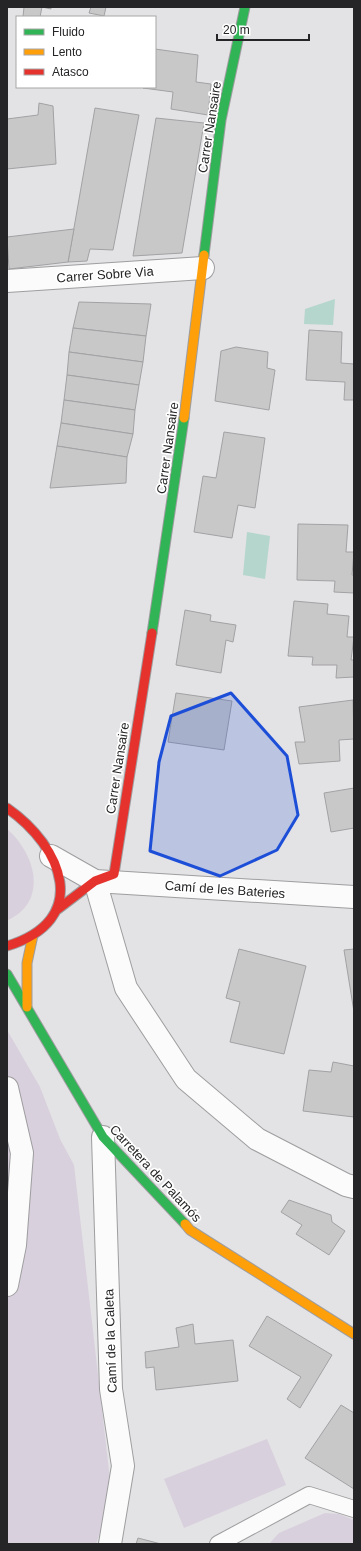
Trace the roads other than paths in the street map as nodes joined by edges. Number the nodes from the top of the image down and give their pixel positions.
1 (245, 7) edge
2 (203, 268) junction
3 (7, 281) edge
4 (7, 808) edge
5 (51, 856) junction
6 (95, 881) junction
7 (354, 897) edge
8 (58, 909) junction
9 (33, 935) junction
10 (7, 946) edge
11 (7, 974) edge
12 (27, 1008) junction
13 (7, 1088) edge
14 (103, 1137) junction
15 (354, 1187) edge
16 (7, 1285) edge
17 (354, 1334) edge
18 (354, 1509) edge
19 (110, 1544) edge
20 (218, 1544) edge

1 - 2 street, Carrer Nansaire
2 - 3 street, Carrer Sobre Via
2 - 6 street, Carrer Nansaire
4 - 5 street
5 - 6 street
5 - 8 street
6 - 7 street, Camí de les Bateries
6 - 8 street
6 - 15 street
8 - 9 street
9 - 10 street
9 - 12 street
11 - 12 street, Carretera de Palamós
12 - 14 street, Carretera de Palamós
13 - 16 street
14 - 17 street, Carretera de Palamós
14 - 19 street, Camí de la Caleta
18 - 20 lane

